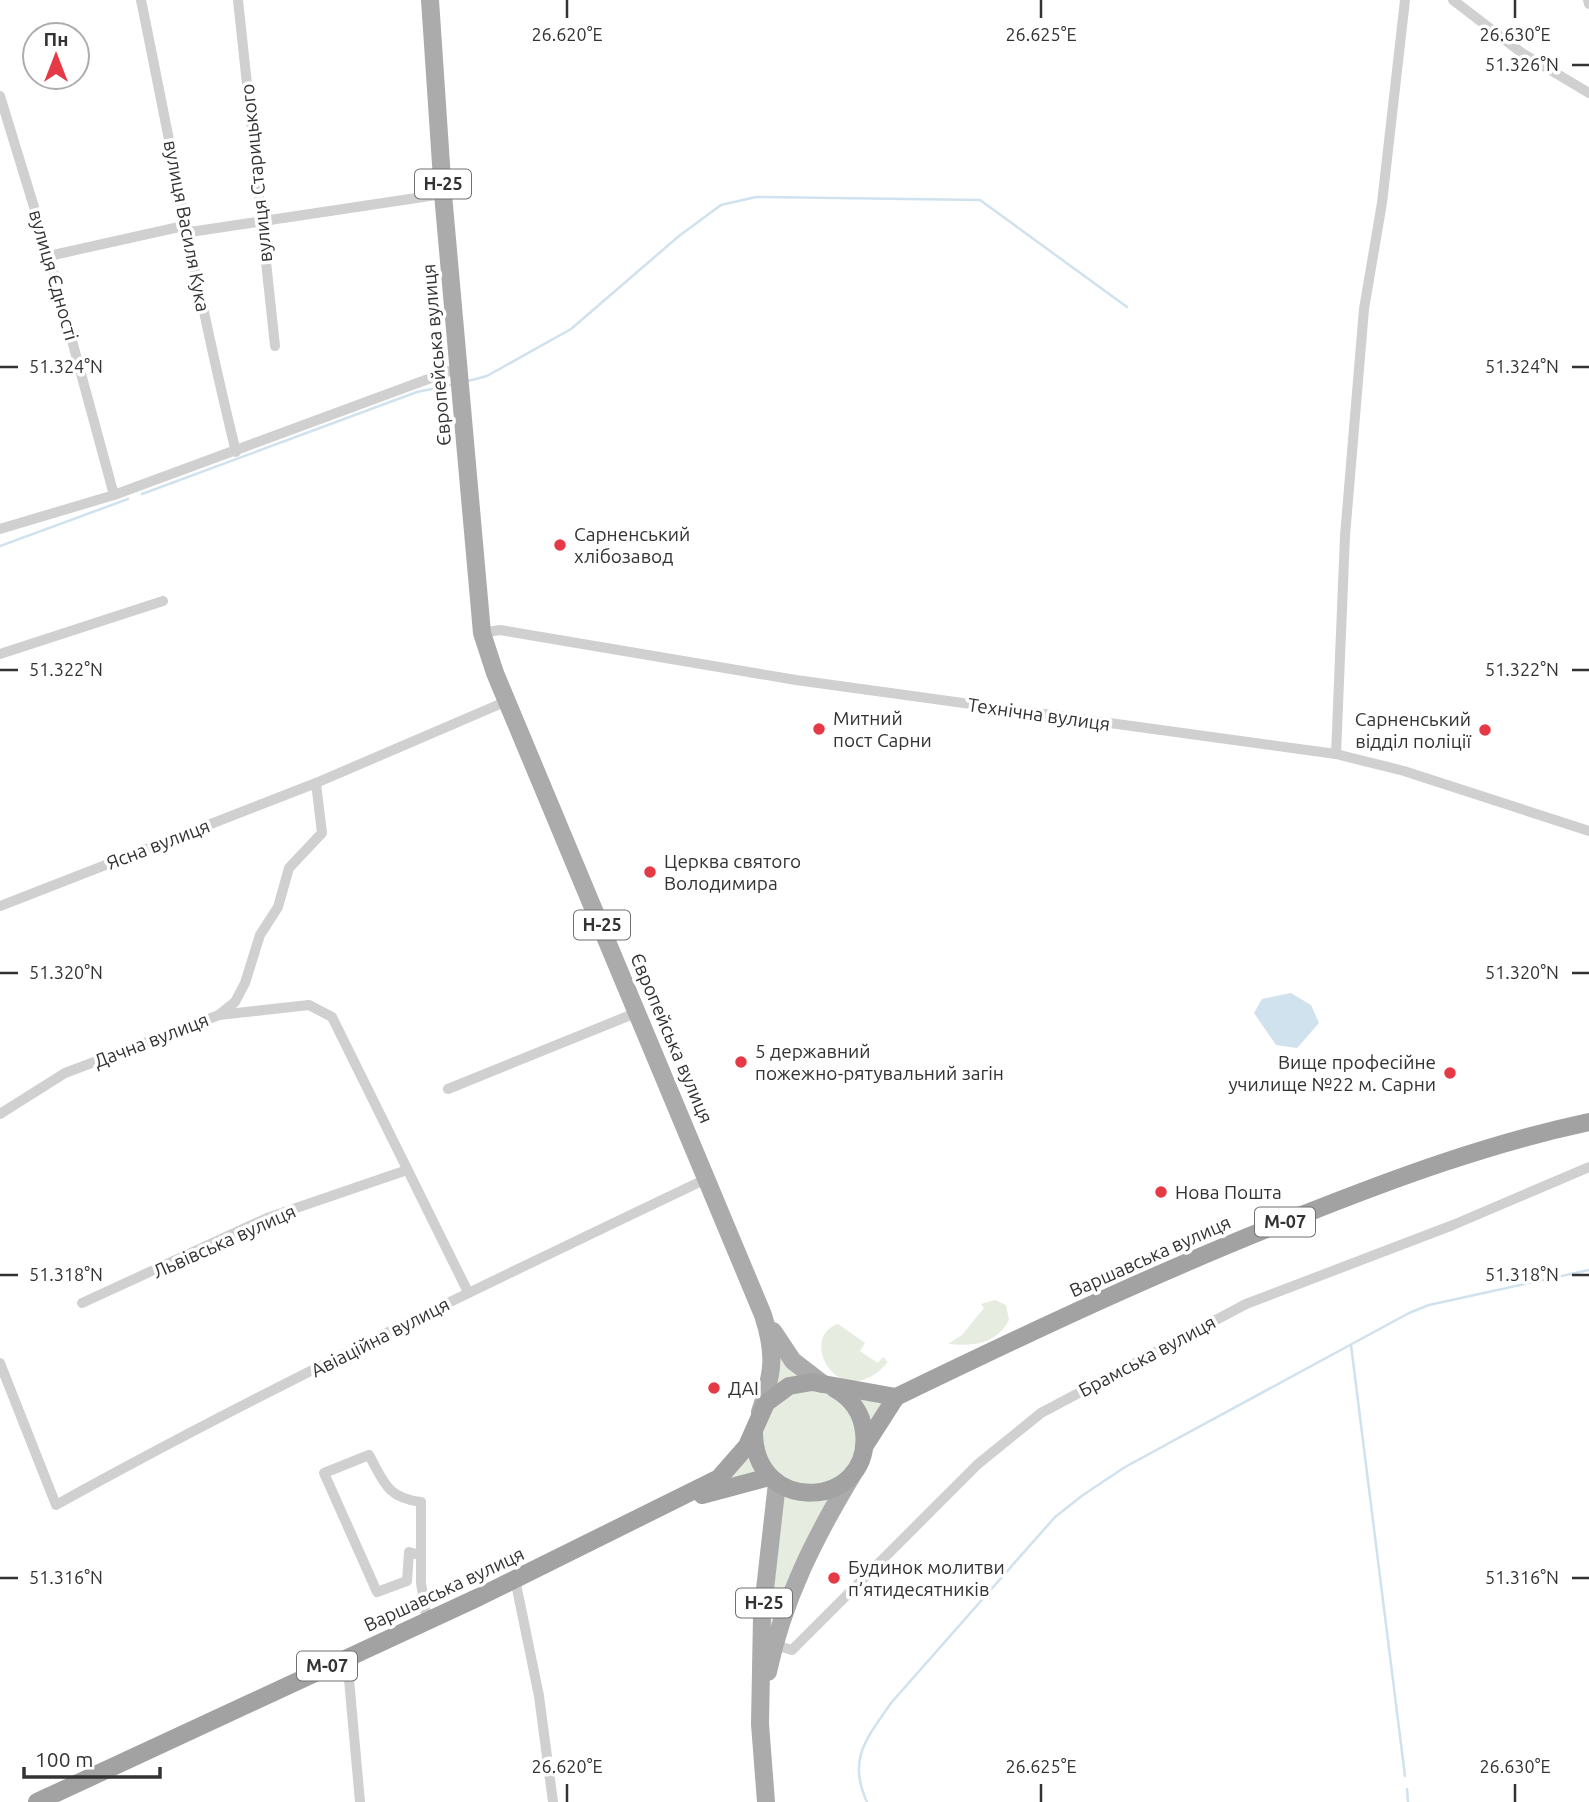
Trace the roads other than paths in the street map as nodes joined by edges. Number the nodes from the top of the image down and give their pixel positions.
1 (141, 0) edge
2 (238, 0) edge
3 (430, 0) edge
4 (1405, 0) edge
5 (1454, 0) edge
6 (1589, 93) edge
7 (0, 96) edge
8 (443, 194) junction
9 (260, 222) junction
10 (189, 228) junction
11 (49, 256) junction
12 (275, 346) dead end
13 (458, 377) junction
14 (236, 452) junction
15 (114, 495) junction
16 (0, 529) edge
17 (163, 601) dead end
18 (482, 634) junction
19 (0, 654) edge
20 (507, 701) junction
21 (1336, 754) junction
22 (316, 783) junction
23 (1589, 831) edge
24 (0, 906) edge
25 (638, 1012) junction
26 (219, 1015) junction
27 (448, 1089) dead end
28 (0, 1114) edge
29 (1589, 1122) edge
30 (1589, 1167) edge
31 (407, 1170) junction
32 (708, 1178) junction
33 (468, 1292) junction
34 (82, 1303) dead end
35 (764, 1315) junction
36 (0, 1363) edge
37 (828, 1386) junction
38 (896, 1397) junction
39 (760, 1412) junction
40 (754, 1431) junction
41 (864, 1448) junction
42 (856, 1468) junction
43 (773, 1480) junction
44 (677, 1500) junction
45 (419, 1555) junction
46 (515, 1579) junction
47 (427, 1620) junction
48 (775, 1645) junction
49 (347, 1657) junction
50 (760, 1724) junction
51 (37, 1802) edge
52 (360, 1802) edge
53 (553, 1802) edge
54 (766, 1802) edge

1 - 10 street, вулиця Василя Кука
2 - 9 street, вулиця Старицького
3 - 8 main road, Європейська вулиця / Н-25
4 - 21 street
5 - 6 street
7 - 11 street, вулиця Єдності
8 - 9 street
8 - 13 main road, Європейська вулиця / Н-25
9 - 10 street
9 - 12 street, вулиця Старицького
10 - 11 street
10 - 14 street, вулиця Василя Кука
11 - 15 street, вулиця Єдності
13 - 14 street
13 - 18 main road, Європейська вулиця / Н-25
14 - 15 street
15 - 16 street
17 - 19 street
18 - 20 main road, Європейська вулиця / Н-25
18 - 21 street, Технічна вулиця
20 - 22 street
20 - 25 main road, Європейська вулиця / Н-25
21 - 23 street, Технічна вулиця
22 - 24 street, Ясна вулиця
22 - 26 street, Дачна вулиця
25 - 27 street
25 - 32 main road, Європейська вулиця / Н-25
26 - 28 street, Дачна вулиця
26 - 31 street
29 - 38 highway, Варшавська вулиця / М-07
30 - 48 street, Брамська вулиця
31 - 33 street
31 - 34 street, Львівська вулиця
32 - 33 street, Авіаційна вулиця
32 - 35 main road, Європейська вулиця / Н-25
33 - 36 street, Авіаційна вулиця
35 - 37 main road, Європейська вулиця / Н-25
35 - 39 main road, Європейська вулиця / Н-25
37 - 38 highway, М-07
37 - 39 highway, М-07
37 - 41 highway, Н-25
38 - 41 highway
39 - 40 highway, М-07
40 - 43 highway
40 - 44 highway, М-07
41 - 42 highway
42 - 43 highway
42 - 48 main road, Н-25
43 - 44 highway, М-07
43 - 50 main road, Н-25
44 - 46 highway, Варшавська вулиця / М-07
45 - 45 street
45 - 47 street
46 - 47 highway, Варшавська вулиця / М-07
46 - 53 street
47 - 49 highway, Варшавська вулиця / М-07
48 - 50 main road, Н-25
49 - 51 highway, Варшавська вулиця / М-07
49 - 52 street
50 - 54 main road, Н-25

